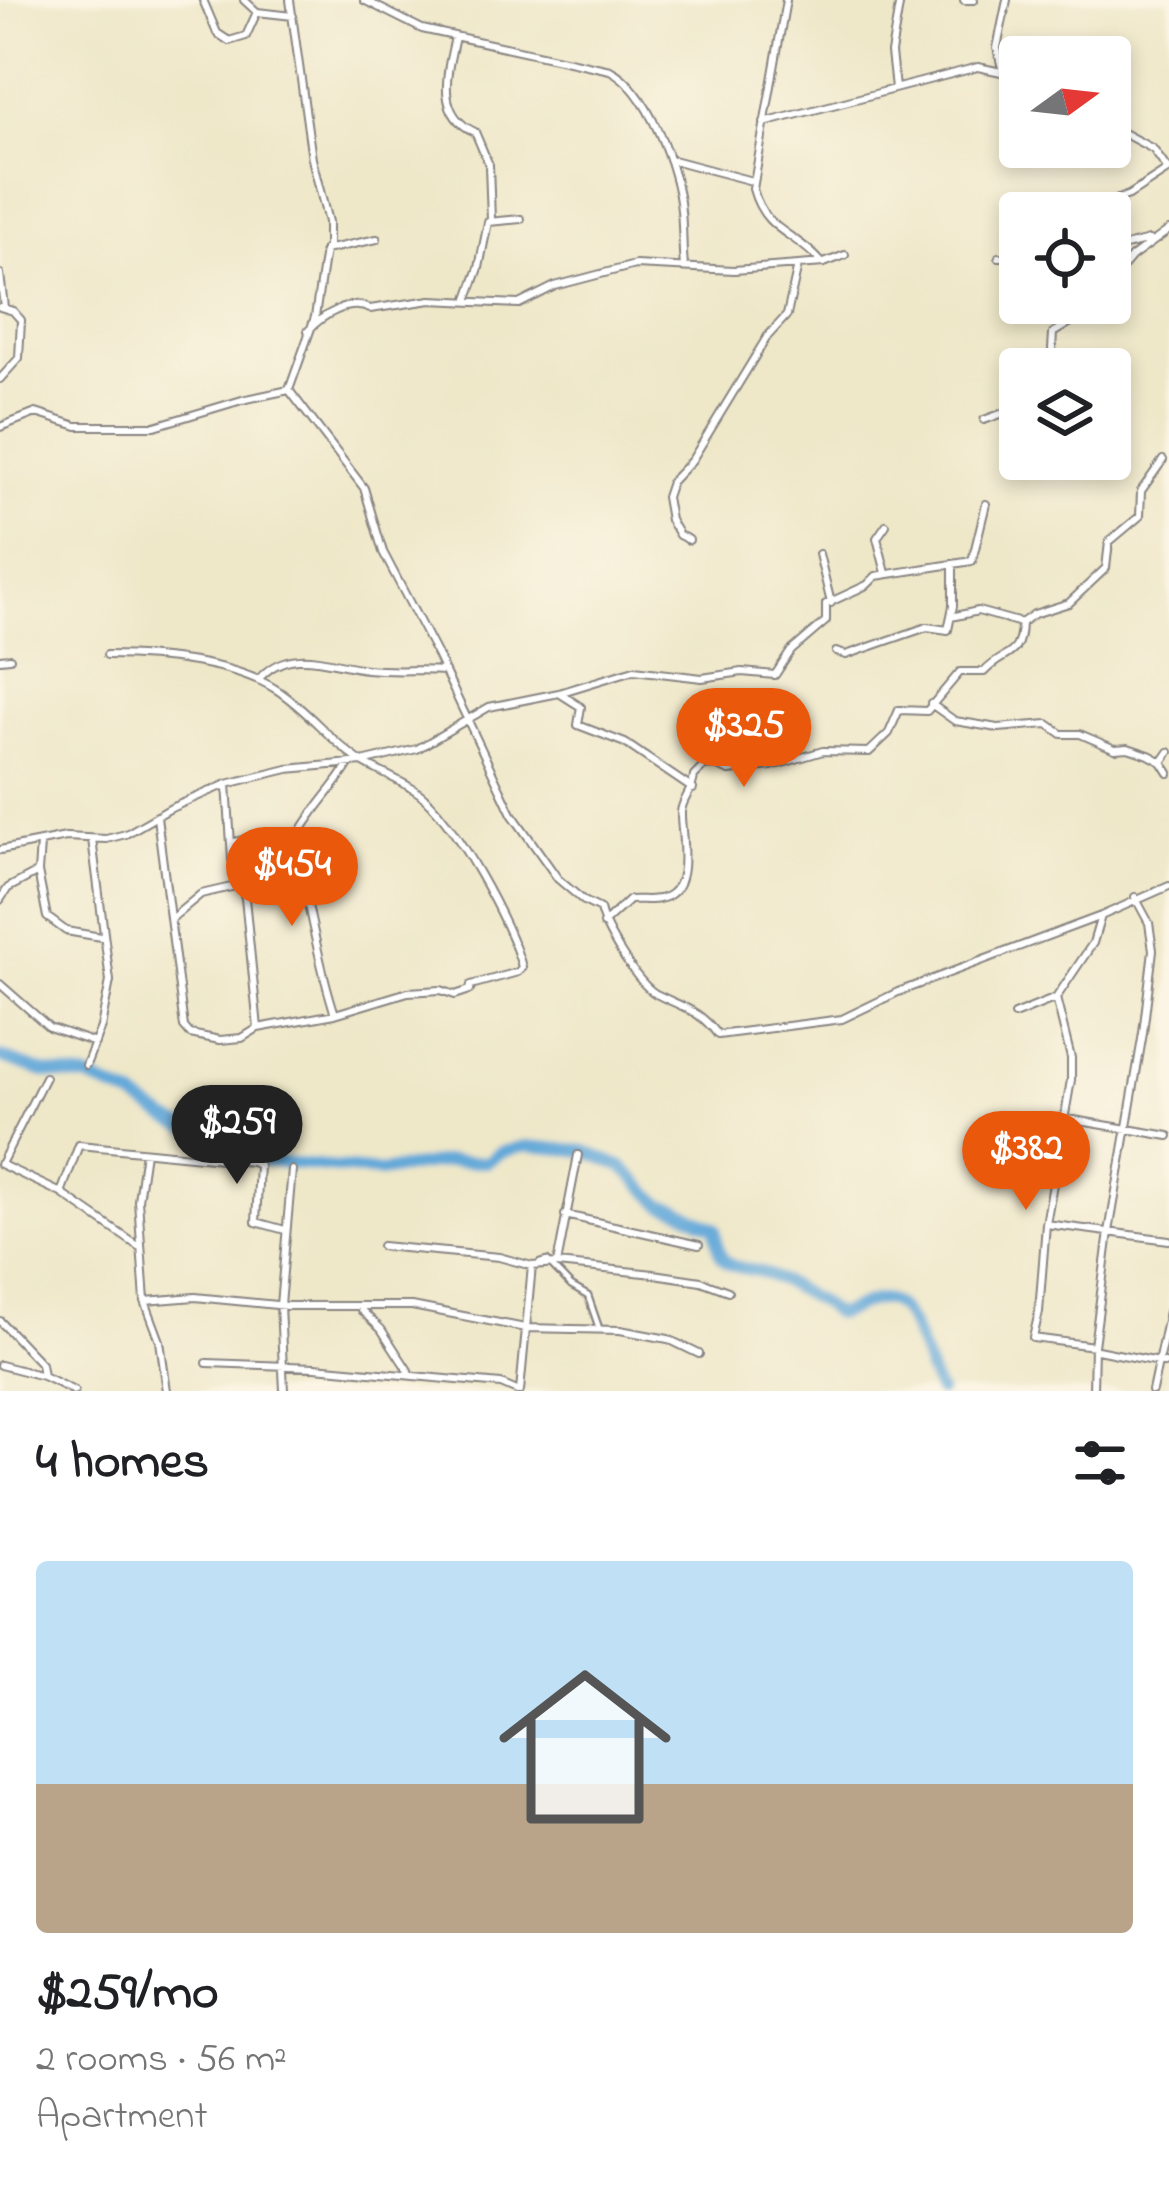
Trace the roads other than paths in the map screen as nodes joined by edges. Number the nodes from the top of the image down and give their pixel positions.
1 (203, 0) edge
2 (244, 0) edge
3 (290, 0) edge
4 (364, 0) edge
5 (786, 0) edge
6 (900, 0) edge
7 (964, 0) edge
8 (974, 0) edge
9 (1007, 0) edge
10 (257, 13) junction
11 (293, 16) junction
12 (1000, 36) edge
13 (455, 37) junction
14 (999, 71) edge
15 (895, 88) junction
16 (764, 122) junction
17 (1131, 137) edge
18 (669, 159) junction
19 (1169, 169) edge
20 (752, 181) junction
21 (1131, 194) edge
22 (521, 219) dead end
23 (491, 220) junction
24 (1169, 230) edge
25 (377, 239) dead end
26 (1153, 239) junction
27 (1131, 245) edge
28 (328, 248) junction
29 (845, 255) dead end
30 (1131, 262) edge
31 (824, 263) junction
32 (798, 265) junction
33 (685, 268) junction
34 (0, 274) edge
35 (465, 299) junction
36 (2, 307) edge
37 (1068, 324) edge
38 (308, 332) junction
39 (1052, 348) edge
40 (0, 379) edge
41 (290, 390) junction
42 (999, 414) edge
43 (984, 420) dead end
44 (0, 427) edge
45 (1163, 460) dead end
46 (986, 504) dead end
47 (886, 525) dead end
48 (689, 540) dead end
49 (819, 554) dead end
50 (953, 565) junction
51 (886, 573) junction
52 (831, 603) junction
53 (951, 617) junction
54 (1021, 623) junction
55 (836, 652) dead end
56 (107, 656) dead end
57 (10, 658) dead end
58 (0, 659) edge
59 (445, 671) junction
60 (258, 681) junction
61 (559, 693) junction
62 (931, 704) junction
63 (466, 719) junction
64 (1169, 752) edge
65 (362, 762) junction
66 (1162, 763) junction
67 (349, 764) junction
68 (1169, 773) edge
69 (226, 784) junction
70 (693, 789) junction
71 (157, 817) junction
72 (298, 836) junction
73 (92, 839) junction
74 (40, 844) junction
75 (231, 844) junction
76 (0, 850) edge
77 (38, 872) junction
78 (240, 885) junction
79 (1169, 886) edge
80 (1135, 897) junction
81 (0, 900) edge
82 (1101, 916) junction
83 (171, 919) junction
84 (602, 923) junction
85 (101, 937) junction
86 (0, 984) edge
87 (1056, 998) junction
88 (335, 1014) junction
89 (1013, 1016) dead end
90 (258, 1028) junction
91 (95, 1043) junction
92 (86, 1065) dead end
93 (45, 1077) dead end
94 (1062, 1118) junction
95 (1126, 1128) junction
96 (1169, 1136) edge
97 (146, 1152) junction
98 (578, 1155) dead end
99 (1, 1164) edge
100 (292, 1170) dead end
101 (61, 1193) junction
102 (565, 1215) junction
103 (1046, 1224) junction
104 (286, 1230) junction
105 (1108, 1232) junction
106 (1169, 1240) edge
107 (699, 1245) dead end
108 (382, 1246) dead end
109 (141, 1248) junction
110 (557, 1264) junction
111 (532, 1266) junction
112 (728, 1291) dead end
113 (145, 1301) junction
114 (280, 1305) junction
115 (358, 1308) junction
116 (1169, 1311) edge
117 (0, 1322) edge
118 (524, 1328) junction
119 (598, 1328) junction
120 (1095, 1348) junction
121 (699, 1354) dead end
122 (1158, 1361) junction
123 (208, 1363) dead end
124 (1169, 1364) edge
125 (0, 1365) edge
126 (285, 1366) junction
127 (43, 1376) junction
128 (411, 1376) junction
129 (74, 1391) edge
130 (167, 1391) edge
131 (284, 1391) edge
132 (519, 1391) edge
133 (1093, 1391) edge
134 (1152, 1391) edge

1 - 10 street
2 - 10 street
3 - 11 street
4 - 13 street
5 - 16 street
6 - 15 street
7 - 8 street
9 - 12 street
10 - 11 street
11 - 28 street
13 - 18 street
13 - 23 street
14 - 15 street
15 - 16 street
16 - 20 street
17 - 19 street
18 - 20 street
18 - 33 street
19 - 21 street
20 - 31 street
22 - 23 street
23 - 35 street
24 - 26 street
25 - 28 street
26 - 27 street
26 - 30 street
28 - 38 street
29 - 31 street
31 - 32 street
32 - 33 street
32 - 48 street
33 - 35 street
34 - 36 street
35 - 38 street
36 - 40 street
37 - 39 street
38 - 41 street
41 - 44 street
41 - 59 street
42 - 43 street
45 - 54 street
46 - 50 street
47 - 51 street
49 - 52 street
50 - 51 street
50 - 53 street
51 - 52 street
52 - 61 street
53 - 54 street
53 - 55 street
54 - 62 street
56 - 60 street
57 - 58 street
59 - 60 street
59 - 63 street
60 - 65 street
61 - 63 street
61 - 70 street
62 - 66 street
62 - 70 street
63 - 65 street
63 - 84 street
64 - 66 street
65 - 67 street
65 - 88 street
66 - 68 street
67 - 69 street
67 - 72 street
69 - 71 street
69 - 75 street
70 - 84 street
71 - 73 street
71 - 83 street
72 - 75 street
72 - 88 street
73 - 74 street
73 - 85 street
74 - 76 street
74 - 77 street
75 - 78 street
77 - 81 street
77 - 85 street
78 - 83 street
78 - 90 street
79 - 80 street
80 - 82 street
80 - 95 street
82 - 84 street
82 - 87 street
83 - 90 street
85 - 91 street
86 - 91 street
87 - 89 street
87 - 94 street
88 - 90 street
91 - 92 street
93 - 99 street
94 - 95 street
94 - 103 street
95 - 96 street
95 - 105 street
97 - 101 street
97 - 104 street
97 - 109 street
98 - 102 street
99 - 101 street
100 - 104 street
101 - 109 street
102 - 107 street
102 - 110 street
103 - 105 street
103 - 120 street
104 - 114 street
105 - 106 street
105 - 120 street
108 - 111 street
109 - 113 street
110 - 111 street
110 - 112 street
111 - 118 street
111 - 119 street
113 - 114 street
113 - 130 street
114 - 115 street
114 - 126 street
115 - 118 street
115 - 128 street
116 - 122 street
117 - 127 street
118 - 119 street
118 - 132 street
119 - 121 street
120 - 122 street
120 - 133 street
122 - 124 street
122 - 134 street
123 - 126 street
125 - 127 street
126 - 128 street
126 - 131 street
127 - 129 street
128 - 132 street

